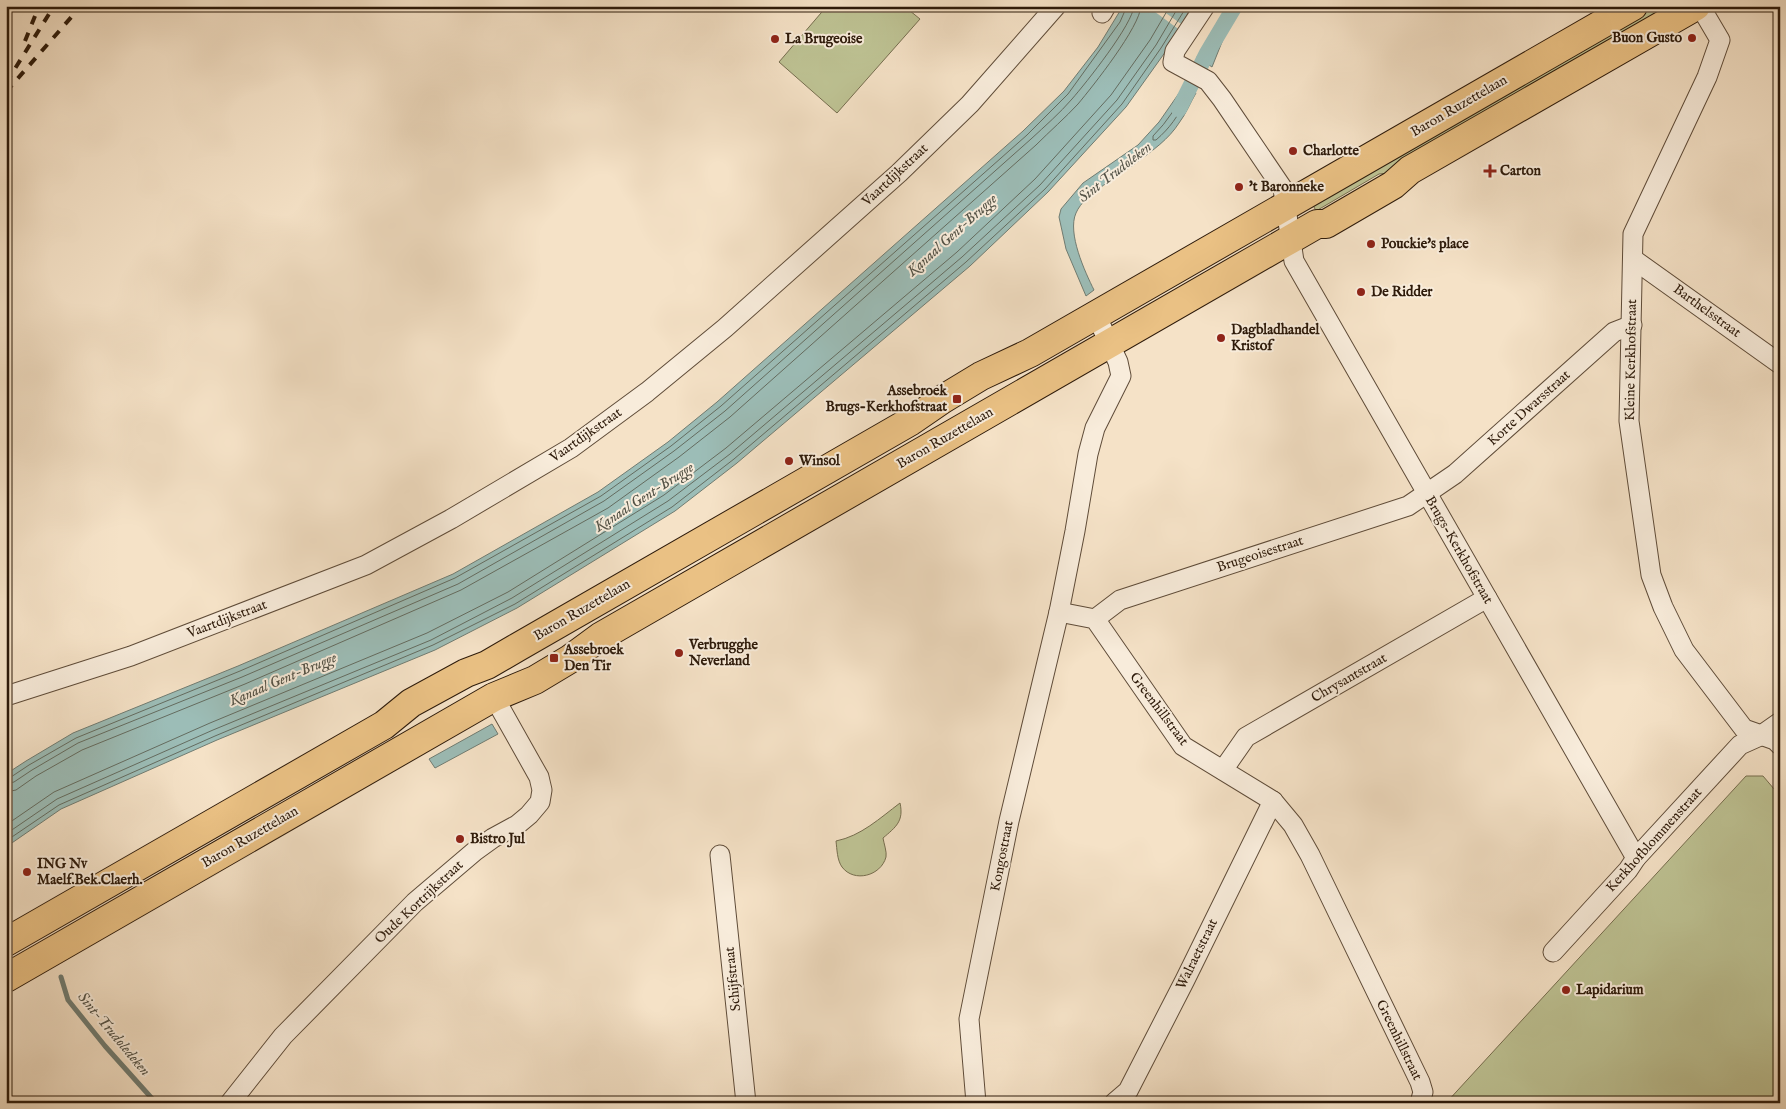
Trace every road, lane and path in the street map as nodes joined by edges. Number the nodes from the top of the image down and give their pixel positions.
1 (1056, 6) edge
2 (1205, 6) edge
3 (1633, 6) edge
4 (1696, 6) edge
5 (1700, 6) edge
6 (1286, 206) junction
7 (1291, 239) junction
8 (1633, 259) junction
9 (1096, 315) junction
10 (1632, 325) junction
11 (1110, 343) junction
12 (1780, 364) edge
13 (1427, 494) junction
14 (1487, 598) junction
15 (1059, 612) junction
16 (1095, 619) junction
17 (6, 696) edge
18 (494, 697) junction
19 (1780, 722) edge
20 (1760, 736) junction
21 (1780, 746) edge
22 (1223, 770) junction
23 (1273, 801) junction
24 (720, 855) dead end
25 (1636, 858) junction
26 (6, 942) edge
27 (1553, 952) dead end
28 (6, 978) edge
29 (230, 1103) edge
30 (746, 1103) edge
31 (976, 1103) edge
32 (1114, 1103) edge
33 (1420, 1103) edge

1 - 17 street, Vaartdijkstraat
2 - 6 street
3 - 6 main road, Baron Ruzettelaan
4 - 7 main road, Baron Ruzettelaan
5 - 8 street, Kleine Kerkhofstraat
6 - 7 street
6 - 9 main road, Baron Ruzettelaan
7 - 11 main road, Baron Ruzettelaan
7 - 13 street, Brugs-Kerkhofstraat
8 - 10 street, Kleine Kerkhofstraat
8 - 12 street, Barthelsstraat
9 - 11 street
9 - 26 main road, Baron Ruzettelaan
10 - 13 street, Korte Dwarsstraat
10 - 20 street, Kleine Kerkhofstraat
11 - 15 street
11 - 18 main road, Baron Ruzettelaan
13 - 14 street, Brugs-Kerkhofstraat
13 - 16 street, Brugeoisestraat
14 - 22 street, Chrysantstraat
14 - 25 street, Brugs-Kerkhofstraat
15 - 16 street
15 - 31 street, Kongostraat
16 - 22 street, Greenhillstraat
18 - 28 main road, Baron Ruzettelaan
18 - 29 street, Oude Kortrijkstraat
19 - 20 street, Kerkhofblommenstraat
20 - 21 street, Kleine Kerkhofstraat
20 - 25 street, Kerkhofblommenstraat
22 - 23 street, Greenhillstraat
23 - 32 street, Walraetstraat
23 - 33 street, Greenhillstraat
24 - 30 street, Schijfstraat
25 - 27 street, Kerkhofblommenstraat

